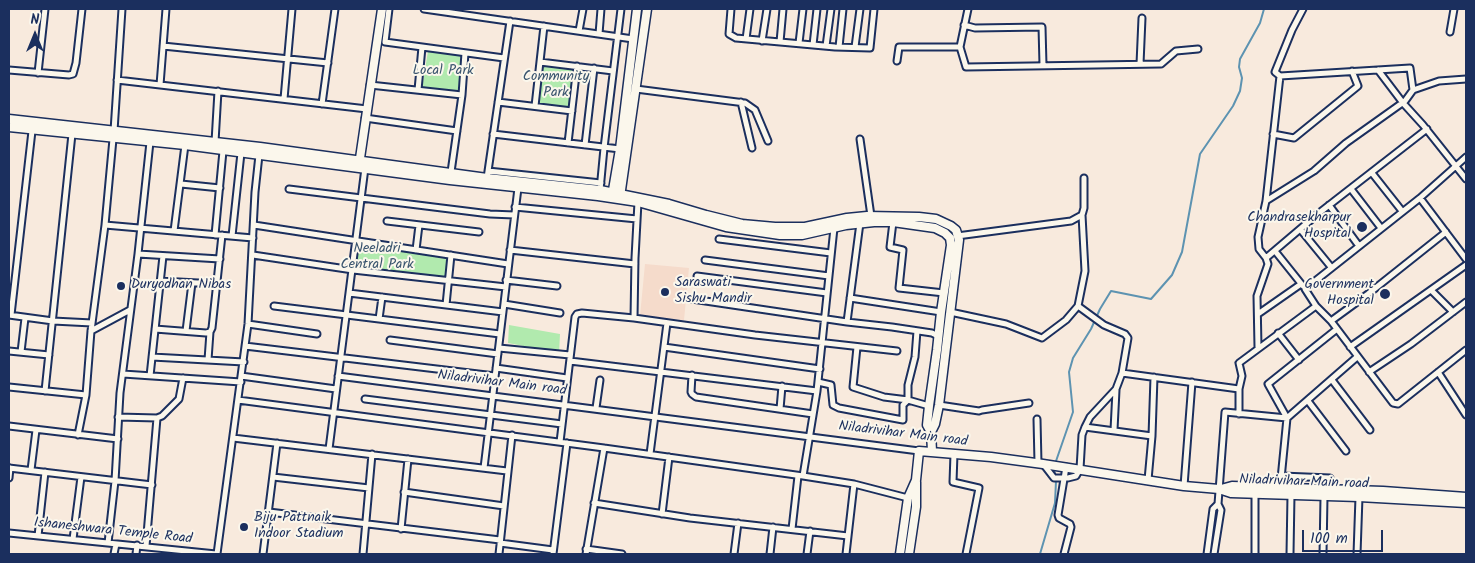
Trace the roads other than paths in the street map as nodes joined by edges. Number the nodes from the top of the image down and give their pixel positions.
1 (45, 9) edge
2 (82, 9) edge
3 (122, 9) edge
4 (166, 9) edge
5 (292, 9) edge
6 (334, 9) edge
7 (382, 9) edge
8 (389, 9) edge
9 (428, 9) edge
10 (470, 9) edge
11 (582, 9) edge
12 (601, 9) edge
13 (621, 9) edge
14 (637, 9) edge
15 (646, 9) edge
16 (731, 9) edge
17 (750, 9) edge
18 (767, 9) edge
19 (783, 9) edge
20 (803, 9) edge
21 (817, 9) edge
22 (830, 9) edge
23 (843, 9) edge
24 (860, 9) edge
25 (874, 9) edge
26 (968, 9) edge
27 (1303, 9) edge
28 (1454, 9) edge
29 (469, 15) junction
30 (1142, 18) dead end
31 (510, 21) junction
32 (964, 25) junction
33 (544, 26) junction
34 (579, 31) junction
35 (1450, 32) dead end
36 (598, 34) junction
37 (617, 37) junction
38 (633, 39) junction
39 (746, 39) junction
40 (762, 40) junction
41 (780, 42) junction
42 (799, 43) junction
43 (813, 45) junction
44 (163, 46) junction
45 (826, 46) junction
46 (839, 46) junction
47 (422, 47) junction
48 (855, 47) junction
49 (960, 47) junction
50 (1198, 49) dead end
51 (465, 53) junction
52 (504, 58) junction
53 (288, 59) junction
54 (328, 62) junction
55 (540, 62) junction
56 (897, 62) dead end
57 (1140, 64) junction
58 (1043, 65) junction
59 (577, 66) junction
60 (594, 68) junction
61 (9, 70) edge
62 (613, 70) junction
63 (1378, 70) junction
64 (1352, 71) junction
65 (38, 74) junction
66 (1280, 76) junction
67 (1466, 79) edge
68 (117, 80) junction
69 (160, 85) junction
70 (370, 85) junction
71 (636, 88) junction
72 (418, 90) junction
73 (1413, 90) junction
74 (218, 92) junction
75 (462, 95) junction
76 (284, 99) junction
77 (498, 102) junction
78 (740, 102) junction
79 (1403, 103) junction
80 (322, 104) junction
81 (535, 106) junction
82 (367, 109) junction
83 (572, 111) junction
84 (365, 118) junction
85 (9, 119) edge
86 (9, 127) edge
87 (32, 130) junction
88 (1427, 130) junction
89 (456, 131) junction
90 (72, 134) junction
91 (493, 134) junction
92 (1273, 134) junction
93 (114, 135) junction
94 (128, 136) junction
95 (860, 139) dead end
96 (768, 141) dead end
97 (150, 142) junction
98 (215, 142) junction
99 (568, 143) junction
100 (185, 145) junction
101 (585, 145) junction
102 (604, 148) junction
103 (752, 148) dead end
104 (620, 149) junction
105 (223, 151) junction
106 (242, 151) junction
107 (259, 155) junction
108 (1466, 157) edge
109 (361, 165) junction
110 (1456, 166) junction
111 (451, 172) junction
112 (1372, 173) junction
113 (487, 174) junction
114 (1084, 178) dead end
115 (1466, 179) edge
116 (501, 182) junction
117 (181, 184) junction
118 (601, 186) junction
119 (220, 188) junction
120 (518, 188) junction
121 (289, 189) dead end
122 (1351, 189) junction
123 (616, 196) junction
124 (361, 198) junction
125 (1420, 198) junction
126 (1266, 201) junction
127 (638, 202) junction
128 (1329, 205) junction
129 (515, 207) junction
130 (1402, 211) junction
131 (514, 215) junction
132 (1082, 215) junction
133 (871, 216) junction
134 (637, 219) junction
135 (387, 222) dead end
136 (892, 222) junction
137 (860, 223) junction
138 (106, 225) junction
139 (254, 225) junction
140 (419, 225) junction
141 (141, 228) junction
142 (834, 228) junction
143 (1381, 228) junction
144 (1300, 230) junction
145 (174, 231) junction
146 (478, 232) dead end
147 (1446, 232) junction
148 (215, 235) junction
149 (222, 235) junction
150 (232, 236) junction
151 (954, 237) junction
152 (253, 238) junction
153 (719, 239) dead end
154 (356, 241) junction
155 (1359, 246) junction
156 (416, 250) junction
157 (510, 250) junction
158 (1275, 251) junction
159 (831, 253) junction
160 (138, 254) junction
161 (253, 255) junction
162 (451, 255) junction
163 (163, 256) junction
164 (1266, 258) junction
165 (220, 259) junction
166 (1466, 259) edge
167 (705, 260) dead end
168 (508, 264) junction
169 (635, 264) junction
170 (1466, 265) edge
171 (1331, 268) junction
172 (353, 270) junction
173 (697, 276) dead end
174 (829, 276) junction
175 (448, 280) junction
176 (506, 280) junction
177 (160, 281) junction
178 (192, 282) junction
179 (217, 284) junction
180 (558, 286) dead end
181 (1303, 286) junction
182 (506, 287) junction
183 (1431, 290) junction
184 (349, 293) junction
185 (828, 293) junction
186 (944, 293) junction
187 (382, 297) junction
188 (850, 298) junction
189 (692, 299) dead end
190 (1466, 302) edge
191 (504, 304) junction
192 (446, 305) junction
193 (274, 306) dead end
194 (1078, 306) junction
195 (1316, 306) junction
196 (130, 310) junction
197 (503, 312) junction
198 (941, 312) junction
199 (950, 312) junction
200 (1453, 312) junction
201 (560, 313) dead end
202 (1258, 314) junction
203 (10, 315) edge
204 (346, 315) junction
205 (25, 318) junction
206 (634, 318) junction
207 (825, 318) junction
208 (379, 319) junction
209 (53, 321) junction
210 (1331, 321) junction
211 (846, 322) junction
212 (92, 323) junction
213 (667, 323) junction
214 (248, 324) junction
215 (155, 329) junction
216 (1337, 329) junction
217 (91, 331) junction
218 (917, 331) junction
219 (186, 332) junction
220 (210, 332) junction
221 (1278, 333) junction
222 (316, 334) dead end
223 (500, 334) junction
224 (938, 336) junction
225 (390, 340) dead end
226 (823, 342) junction
227 (245, 346) junction
228 (857, 346) junction
229 (664, 347) junction
230 (1258, 347) junction
231 (1350, 347) junction
232 (1466, 350) edge
233 (9, 351) edge
234 (498, 351) junction
235 (897, 351) dead end
236 (21, 352) junction
237 (49, 355) junction
238 (152, 357) junction
239 (1357, 357) junction
240 (341, 358) junction
241 (570, 358) junction
242 (208, 360) junction
243 (1299, 360) junction
244 (244, 362) junction
245 (496, 368) junction
246 (820, 369) junction
247 (660, 372) junction
248 (1369, 372) junction
249 (1438, 372) junction
250 (1122, 373) junction
251 (123, 374) junction
252 (692, 375) junction
253 (150, 376) junction
254 (338, 376) junction
255 (495, 376) junction
256 (1154, 377) junction
257 (183, 378) junction
258 (567, 378) junction
259 (241, 379) junction
260 (600, 380) dead end
261 (1332, 380) junction
262 (818, 382) junction
263 (1192, 382) junction
264 (782, 386) junction
265 (9, 387) edge
266 (336, 389) junction
267 (1116, 389) junction
268 (817, 390) junction
269 (1239, 390) junction
270 (45, 391) junction
271 (86, 395) junction
272 (493, 395) junction
273 (365, 398) dead end
274 (238, 400) junction
275 (908, 400) junction
276 (1308, 401) junction
277 (1029, 403) dead end
278 (564, 404) junction
279 (939, 405) junction
280 (929, 406) junction
281 (596, 408) junction
282 (780, 409) junction
283 (334, 412) junction
284 (491, 414) junction
285 (813, 414) junction
286 (1239, 414) junction
287 (1466, 415) edge
288 (654, 416) junction
289 (118, 417) junction
290 (157, 418) junction
291 (1287, 418) junction
292 (1037, 419) dead end
293 (562, 424) junction
294 (9, 426) edge
295 (1085, 427) junction
296 (36, 430) junction
297 (1114, 430) junction
298 (1370, 430) dead end
299 (488, 432) junction
300 (931, 432) junction
301 (78, 434) junction
302 (512, 436) junction
303 (809, 436) junction
304 (1152, 436) junction
305 (233, 438) junction
306 (118, 439) junction
307 (560, 442) junction
308 (277, 443) junction
309 (567, 443) junction
310 (604, 448) junction
311 (329, 449) junction
312 (919, 451) junction
313 (932, 451) junction
314 (1346, 451) dead end
315 (372, 454) junction
316 (650, 454) junction
317 (954, 454) junction
318 (669, 457) junction
319 (408, 458) junction
320 (1044, 464) junction
321 (1064, 467) junction
322 (9, 468) edge
323 (484, 468) junction
324 (1080, 469) junction
325 (31, 470) junction
326 (507, 471) junction
327 (45, 472) junction
328 (800, 476) junction
329 (1282, 476) junction
330 (81, 477) junction
331 (273, 477) junction
332 (9, 478) edge
333 (1330, 478) dead end
334 (1064, 479) junction
335 (916, 480) junction
336 (1148, 480) junction
337 (115, 481) junction
338 (854, 484) junction
339 (152, 485) junction
340 (1184, 486) junction
341 (369, 488) junction
342 (1280, 488) junction
343 (1219, 489) junction
344 (404, 492) junction
345 (1255, 494) junction
346 (1291, 495) junction
347 (1324, 497) junction
348 (1359, 497) junction
349 (1466, 497) edge
350 (908, 498) junction
351 (594, 503) junction
352 (1466, 503) edge
353 (1218, 504) junction
354 (504, 506) junction
355 (269, 512) junction
356 (662, 514) junction
357 (738, 523) junction
358 (366, 525) junction
359 (773, 527) junction
360 (401, 529) junction
361 (792, 529) junction
362 (810, 531) junction
363 (9, 533) edge
364 (38, 536) junction
365 (848, 536) junction
366 (73, 539) junction
367 (500, 542) junction
368 (108, 543) junction
369 (116, 544) junction
370 (137, 546) junction
371 (146, 546) junction
372 (163, 551) edge
373 (553, 552) edge
374 (586, 552) edge
375 (602, 552) junction
376 (114, 554) edge
377 (136, 554) edge
378 (216, 554) edge
379 (263, 554) edge
380 (363, 554) edge
381 (499, 554) edge
382 (609, 554) edge
383 (622, 554) edge
384 (734, 554) edge
385 (770, 554) edge
386 (807, 554) edge
387 (846, 554) edge
388 (902, 554) edge
389 (910, 554) edge
390 (966, 554) edge
391 (1064, 554) edge
392 (1207, 554) edge
393 (1214, 554) edge
394 (1255, 554) edge
395 (1290, 554) edge
396 (1323, 554) edge
397 (1357, 554) edge

1 - 65 street
2 - 65 street
3 - 68 street
4 - 44 street
5 - 53 street
6 - 54 street
7 - 70 street
8 - 47 street
9 - 29 street
10 - 29 street
11 - 34 street
12 - 36 street
13 - 37 street
14 - 38 street
15 - 71 street
16 - 39 street
17 - 39 street
18 - 40 street
19 - 41 street
20 - 42 street
21 - 43 street
22 - 45 street
23 - 46 street
24 - 48 street
25 - 48 street
26 - 32 street
27 - 66 street
28 - 35 street
29 - 31 street
30 - 57 street
31 - 33 street
31 - 52 street
32 - 49 street
32 - 58 street
33 - 34 street
33 - 55 street
34 - 36 street
36 - 37 street
37 - 38 street
37 - 62 street
38 - 104 street
39 - 40 street
40 - 41 street
41 - 42 street
42 - 43 street
43 - 45 street
44 - 53 street
44 - 69 street
45 - 46 street
46 - 48 street
47 - 51 street
47 - 72 street
49 - 56 street
49 - 58 street
50 - 57 street
51 - 52 street
51 - 75 street
52 - 77 street
53 - 54 street
53 - 76 street
54 - 80 street
55 - 59 street
55 - 81 street
57 - 58 street
59 - 60 street
59 - 83 street
60 - 62 street
60 - 101 street
61 - 65 street
62 - 102 street
63 - 64 street
63 - 73 street
63 - 79 street
64 - 66 street
64 - 92 street
66 - 92 street
67 - 73 street
68 - 69 street
68 - 93 street
69 - 74 street
70 - 72 street
70 - 82 street
71 - 78 street
71 - 123 street
72 - 75 street
73 - 79 street
74 - 76 street
74 - 98 street
75 - 89 street
76 - 80 street
77 - 81 street
77 - 91 street
78 - 96 street
78 - 103 street
79 - 88 street
79 - 126 street
80 - 82 street
81 - 83 street
82 - 84 street
83 - 99 street
84 - 89 street
84 - 109 street
85 - 93 street
86 - 87 street
87 - 90 street
87 - 203 street
88 - 110 street
88 - 112 street
89 - 111 street
90 - 93 street
90 - 209 street
91 - 99 street
91 - 113 street
92 - 126 street
93 - 94 street
93 - 138 street
94 - 97 street
94 - 98 street
95 - 133 street
97 - 100 street
97 - 141 street
98 - 106 street
99 - 101 street
100 - 105 street
100 - 117 street
101 - 102 street
102 - 104 street
102 - 118 street
104 - 123 street
105 - 106 street
105 - 119 street
106 - 107 street
106 - 109 street
106 - 150 street
107 - 109 street
107 - 139 street
108 - 110 street
109 - 111 street
109 - 116 street
109 - 124 street
110 - 115 street
110 - 125 street
111 - 113 street
112 - 122 street
112 - 130 street
113 - 116 street
113 - 118 street
114 - 132 street
116 - 118 street
116 - 120 street
117 - 119 street
117 - 145 street
118 - 123 street
119 - 148 street
120 - 123 street
120 - 129 street
121 - 124 street
122 - 128 street
122 - 143 street
123 - 127 street
123 - 133 street
124 - 131 street
124 - 154 street
125 - 130 street
125 - 147 street
126 - 164 street
127 - 134 street
127 - 142 street
128 - 144 street
128 - 155 street
129 - 131 street
129 - 134 street
130 - 143 street
131 - 157 street
132 - 151 street
132 - 194 street
133 - 151 street
134 - 169 street
135 - 140 street
136 - 137 street
136 - 151 street
136 - 186 street
137 - 142 street
137 - 188 street
138 - 141 street
138 - 212 street
139 - 152 street
139 - 154 street
140 - 146 street
140 - 156 street
141 - 145 street
141 - 160 street
142 - 159 street
143 - 155 street
144 - 158 street
144 - 171 street
145 - 148 street
147 - 166 street
147 - 210 street
148 - 149 street
149 - 150 street
149 - 165 street
150 - 152 street
151 - 186 street
151 - 199 street
152 - 161 street
153 - 159 street
154 - 156 street
154 - 172 street
155 - 171 street
156 - 162 street
157 - 168 street
157 - 169 street
158 - 164 street
158 - 181 street
159 - 174 street
160 - 163 street
160 - 196 street
161 - 172 street
161 - 214 street
162 - 168 street
162 - 175 street
163 - 165 street
163 - 177 street
164 - 202 street
165 - 179 street
167 - 174 street
168 - 176 street
169 - 206 street
170 - 183 street
171 - 181 street
172 - 175 street
172 - 184 street
173 - 185 street
174 - 185 street
175 - 182 street
175 - 192 street
176 - 180 street
176 - 182 street
177 - 178 street
177 - 215 street
178 - 179 street
178 - 219 street
179 - 220 street
181 - 195 street
181 - 202 street
182 - 191 street
183 - 200 street
183 - 231 street
184 - 187 street
184 - 204 street
185 - 207 street
186 - 198 street
187 - 192 street
187 - 208 street
188 - 198 street
188 - 211 street
189 - 207 street
190 - 200 street
191 - 197 street
191 - 201 street
192 - 197 street
193 - 204 street
194 - 199 street
194 - 250 street
195 - 210 street
195 - 221 street
196 - 217 street
196 - 251 street
197 - 223 street
198 - 224 street
199 - 279 street
200 - 248 street
202 - 230 street
203 - 205 street
204 - 208 street
204 - 240 street
205 - 209 street
205 - 236 street
206 - 213 street
206 - 241 street
207 - 211 street
207 - 226 street
208 - 223 street
209 - 212 street
209 - 237 street
210 - 216 street
211 - 218 street
212 - 217 street
213 - 226 street
213 - 229 street
214 - 222 street
214 - 227 street
215 - 219 street
215 - 238 street
216 - 231 street
216 - 243 street
217 - 271 street
218 - 224 street
218 - 275 street
219 - 220 street
220 - 242 street
221 - 230 street
221 - 243 street
223 - 234 street
224 - 280 street
225 - 234 street
226 - 228 street
226 - 246 street
227 - 240 street
227 - 244 street
228 - 235 street
228 - 275 street
229 - 246 street
229 - 247 street
230 - 269 street
231 - 239 street
232 - 249 street
233 - 236 street
234 - 241 street
234 - 245 street
236 - 237 street
237 - 270 street
238 - 242 street
238 - 253 street
239 - 248 street
239 - 261 street
240 - 254 street
240 - 255 street
241 - 247 street
241 - 258 street
242 - 244 street
243 - 291 street
244 - 259 street
245 - 255 street
245 - 258 street
246 - 262 street
247 - 252 street
247 - 288 street
248 - 249 street
249 - 287 street
250 - 256 street
250 - 267 street
251 - 253 street
251 - 289 street
252 - 264 street
252 - 282 street
253 - 257 street
254 - 266 street
254 - 272 street, Niladrivihar Main road
255 - 272 street
256 - 263 street
256 - 304 street
257 - 259 street
257 - 290 street
258 - 278 street
259 - 266 street
259 - 274 street
260 - 281 street
261 - 276 street
261 - 298 street
262 - 268 street
262 - 275 street
263 - 269 street
263 - 340 street
264 - 268 street
264 - 282 street
265 - 270 street
266 - 283 street
267 - 295 street
267 - 297 street
268 - 285 street
269 - 286 street
270 - 271 street
271 - 301 street
272 - 278 street, Niladrivihar Main road
272 - 284 street
273 - 284 street
274 - 283 street
274 - 305 street
275 - 280 street
276 - 291 street
276 - 314 street
277 - 279 street
278 - 281 street, Niladrivihar Main road
278 - 293 street
279 - 300 street
280 - 300 street
281 - 288 street, Niladrivihar Main road
282 - 285 street
283 - 299 street
283 - 311 street
284 - 293 street
284 - 299 street
285 - 303 street
286 - 291 street
286 - 343 street
288 - 303 street, Niladrivihar Main road
288 - 316 street
289 - 290 street
289 - 306 street
290 - 339 street
291 - 329 street
292 - 320 street
293 - 307 street
294 - 296 street
295 - 297 street
295 - 324 street
296 - 301 street
296 - 325 street
297 - 304 street
299 - 302 street
299 - 323 street
300 - 313 street
301 - 306 street
302 - 307 street
302 - 326 street
303 - 312 street, Niladrivihar Main road
303 - 328 street
304 - 336 street
305 - 308 street
305 - 378 street
306 - 337 street
307 - 309 street
308 - 311 street
308 - 331 street
309 - 310 street
309 - 373 street
310 - 316 street
310 - 351 street
311 - 315 street
312 - 313 street, Niladrivihar Main road
312 - 335 street
313 - 317 street, Niladrivihar Main road
315 - 319 street
315 - 341 street
316 - 318 street
317 - 320 street, Niladrivihar Main road
317 - 390 street
318 - 328 street
318 - 356 street
319 - 323 street
319 - 344 street
320 - 321 street, Niladrivihar Main road
320 - 334 street
321 - 324 street, Niladrivihar Main road
321 - 334 street
322 - 325 street
322 - 332 street
323 - 326 street
324 - 334 street
324 - 336 street, Niladrivihar Main road
325 - 327 street
326 - 354 street
327 - 330 street
327 - 364 street
328 - 338 street
328 - 361 street
329 - 333 street
329 - 342 street
330 - 337 street
330 - 366 street
331 - 341 street
331 - 355 street
334 - 391 street
335 - 350 street
335 - 389 street
336 - 340 street, Niladrivihar Main road
337 - 339 street
337 - 368 street
338 - 350 street
338 - 365 street
339 - 371 street
340 - 343 street, Niladrivihar Main road
341 - 358 street
342 - 343 street
342 - 349 street
343 - 345 street, Niladrivihar Main road
343 - 353 street
344 - 354 street
344 - 360 street
345 - 346 street, Niladrivihar Main road
345 - 394 street
346 - 347 street, Niladrivihar Main road
346 - 395 street
347 - 348 street, Niladrivihar Main road
347 - 396 street
348 - 352 street, Niladrivihar Main road
348 - 397 street
350 - 388 street
351 - 356 street
351 - 374 street
353 - 392 street
353 - 393 street
354 - 367 street
355 - 358 street
355 - 379 street
356 - 357 street
357 - 359 street
357 - 384 street
358 - 360 street
358 - 380 street
359 - 361 street
359 - 385 street
360 - 367 street
361 - 362 street
362 - 365 street
362 - 386 street
363 - 364 street, Ishaneshwara Temple Road
364 - 366 street, Ishaneshwara Temple Road
365 - 387 street
366 - 368 street, Ishaneshwara Temple Road
367 - 373 street
367 - 381 street
368 - 369 street, Ishaneshwara Temple Road
369 - 370 street, Ishaneshwara Temple Road
369 - 376 street
370 - 371 street, Ishaneshwara Temple Road
370 - 377 street
371 - 372 street, Ishaneshwara Temple Road
372 - 378 street, Ishaneshwara Temple Road
374 - 375 street
375 - 382 street
375 - 383 street

